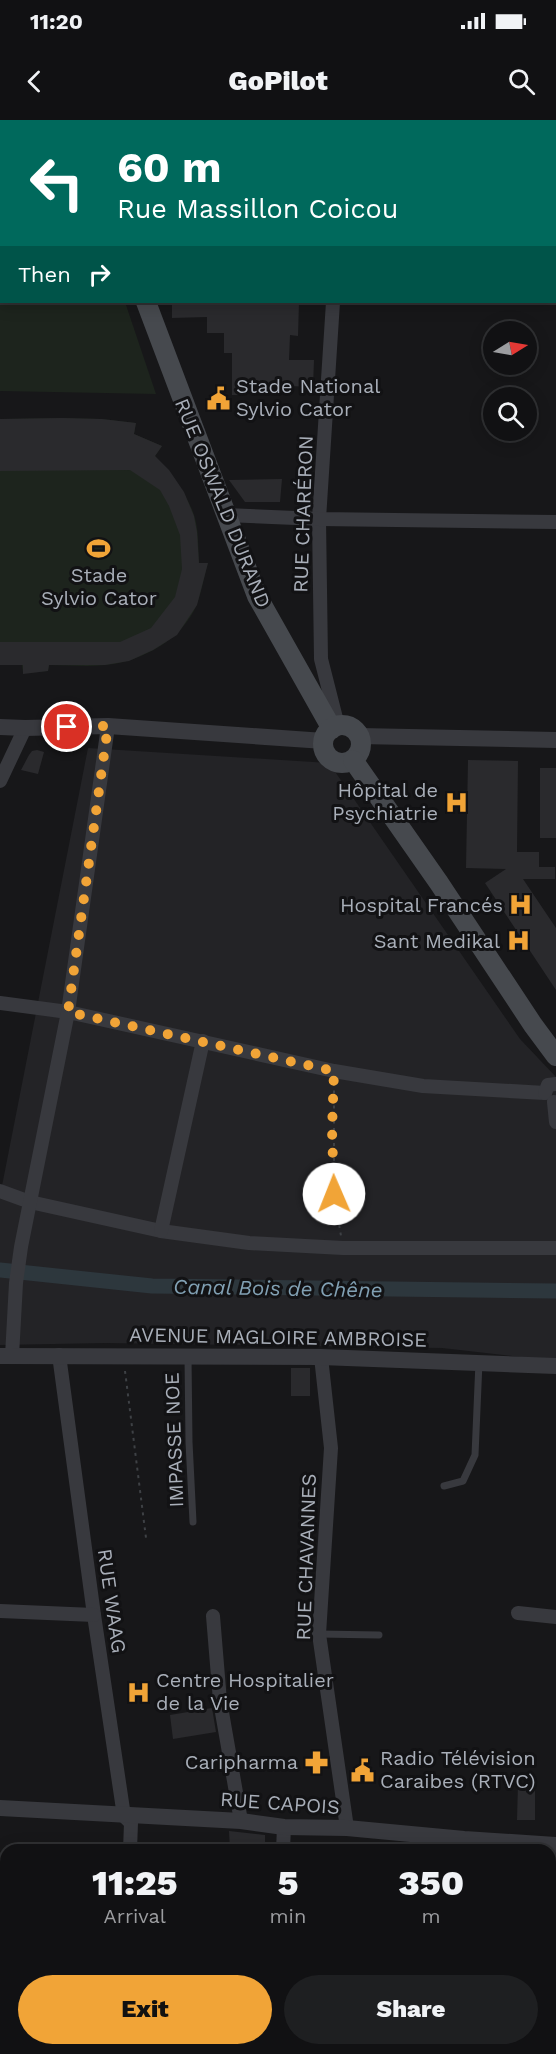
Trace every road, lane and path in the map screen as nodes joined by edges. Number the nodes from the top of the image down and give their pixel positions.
1 (146, 303) edge
2 (333, 303) edge
3 (225, 515) junction
4 (319, 519) junction
5 (556, 522) edge
6 (108, 726) junction
7 (0, 727) edge
8 (25, 728) junction
9 (331, 732) junction
10 (359, 736) junction
11 (556, 740) edge
12 (353, 760) junction
13 (0, 781) edge
14 (0, 1003) edge
15 (68, 1012) junction
16 (203, 1041) junction
17 (556, 1056) edge
18 (334, 1071) junction
19 (553, 1095) edge
20 (556, 1122) edge
21 (0, 1191) edge
22 (30, 1202) junction
23 (161, 1232) junction
24 (343, 1248) junction
25 (556, 1248) edge
26 (59, 1355) junction
27 (6, 1356) edge
28 (123, 1356) junction
29 (188, 1357) junction
30 (321, 1357) junction
31 (479, 1362) junction
32 (556, 1366) edge
33 (444, 1486) dead end
34 (193, 1522) dead end
35 (146, 1538) dead end
36 (0, 1611) edge
37 (518, 1613) dead end
38 (94, 1615) junction
39 (213, 1616) dead end
40 (556, 1617) edge
41 (319, 1634) junction
42 (379, 1635) dead end
43 (0, 1808) edge
44 (124, 1816) junction
45 (242, 1821) junction
46 (284, 1827) junction
47 (347, 1828) junction
48 (130, 1844) edge
49 (283, 1844) edge
50 (464, 1844) edge

1 - 3 main road, RUE OSWALD DURAND
2 - 4 street, RUE CHARÉRON
3 - 4 street
3 - 9 main road, RUE OSWALD DURAND
4 - 5 street
4 - 9 street, RUE CHARÉRON
6 - 8 street
6 - 9 street
6 - 15 street
7 - 8 street
8 - 13 street
9 - 10 main road
9 - 12 main road
10 - 11 street
10 - 12 main road
12 - 17 main road
14 - 15 street
15 - 16 street
15 - 22 street
16 - 18 street
16 - 23 street
18 - 19 street
18 - 24 path
19 - 20 street
21 - 22 street
22 - 23 street
22 - 27 street
23 - 24 street
24 - 25 street
26 - 27 street, AVENUE MAGLOIRE AMBROISE
26 - 28 street, AVENUE MAGLOIRE AMBROISE
26 - 38 street, RUE WAAG
28 - 29 street, AVENUE MAGLOIRE AMBROISE
28 - 35 path
29 - 30 street, AVENUE MAGLOIRE AMBROISE
29 - 34 lane, IMPASSE NOE
30 - 31 street, AVENUE MAGLOIRE AMBROISE
30 - 41 street, RUE CHAVANNES
31 - 32 street, AVENUE MAGLOIRE AMBROISE
31 - 33 lane
36 - 38 street
37 - 40 street
38 - 44 street, RUE WAAG
39 - 45 street
41 - 42 lane
41 - 47 street, RUE CHAVANNES
43 - 44 street, RUE CAPOIS
44 - 45 street, RUE CAPOIS
44 - 48 street, RUE WAAG
45 - 46 street, RUE CAPOIS
46 - 47 street, RUE CAPOIS
46 - 49 street
47 - 50 street, RUE CAPOIS

